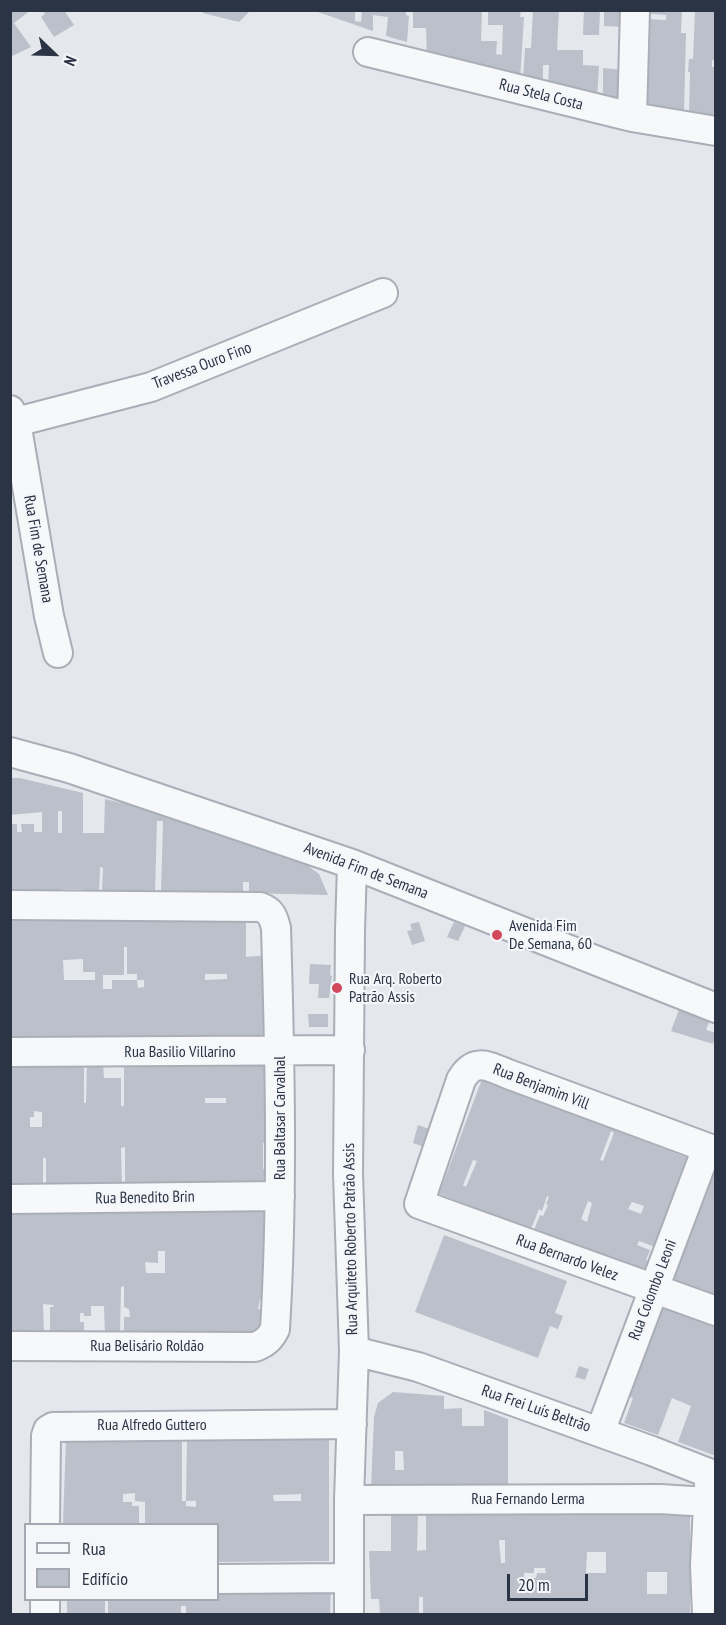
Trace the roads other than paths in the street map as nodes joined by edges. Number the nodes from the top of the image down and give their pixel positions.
1 (635, 10) edge
2 (368, 51) dead end
3 (632, 117) junction
4 (716, 131) edge
5 (383, 293) dead end
6 (13, 416) edge
7 (58, 653) dead end
8 (10, 753) edge
9 (352, 864) junction
10 (10, 904) edge
11 (716, 1008) edge
12 (350, 1050) junction
13 (10, 1052) edge
14 (280, 1052) junction
15 (711, 1150) edge
16 (280, 1196) junction
17 (10, 1199) edge
18 (419, 1204) joint
19 (654, 1288) junction
20 (716, 1311) edge
21 (275, 1329) joint
22 (10, 1346) edge
23 (354, 1351) junction
24 (352, 1424) junction
25 (600, 1432) junction
26 (713, 1475) edge
27 (349, 1500) junction
28 (707, 1503) junction
29 (45, 1523) edge
30 (349, 1578) junction
31 (219, 1579) edge
32 (349, 1614) edge
33 (707, 1614) edge

1 - 3 street
2 - 3 street, Rua Stela Costa
3 - 4 street, Rua Stela Costa
5 - 6 street, Travessa Ouro Fino
6 - 7 street, Rua Fim de Semana
8 - 9 street, Avenida Fim de Semana
9 - 11 street, Avenida Fim de Semana
9 - 12 street, Rua Arquiteto Roberto Patrão Assis
10 - 14 street, Rua Baltasar Carvalhal
12 - 14 street, Rua Basilio Villarino
12 - 23 street, Rua Arquiteto Roberto Patrão Assis
13 - 14 street, Rua Basilio Villarino
14 - 16 street, Rua Baltasar Carvalhal
15 - 18 street, Rua Benjamim Vill
15 - 19 street, Rua Colombo Leoni
16 - 17 street, Rua Benedito Brin
16 - 21 street, Rua Baltasar Carvalhal
18 - 19 street, Rua Bernardo Velez
19 - 20 street, Rua Bernardo Velez
19 - 25 street, Rua Colombo Leoni
21 - 22 street, Rua Belisário Roldão
23 - 24 street, Rua Arquiteto Roberto Patrão Assis
23 - 25 street, Rua Frei Luís Beltrão
24 - 27 street, Rua Arquiteto Roberto Patrão Assis
24 - 29 street, Rua Alfredo Guttero
25 - 26 street, Rua Frei Luís Beltrão
26 - 28 street
27 - 28 street, Rua Fernando Lerma
27 - 30 street, Rua Arquiteto Roberto Patrão Assis
28 - 33 street
30 - 31 street
30 - 32 street, Rua Arquiteto Roberto Patrão Assis

